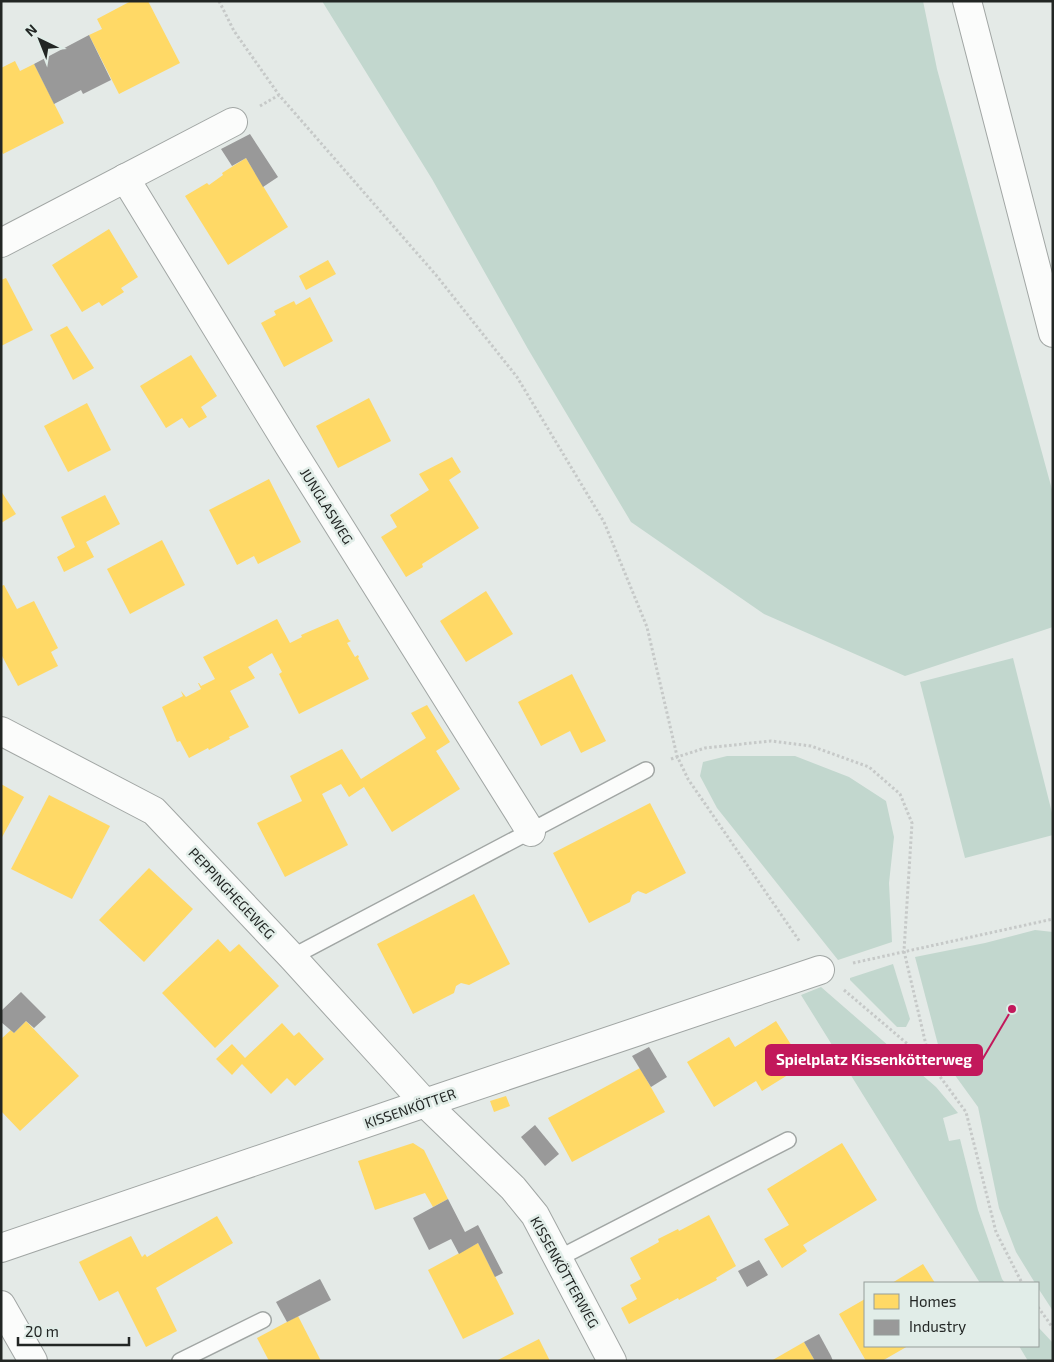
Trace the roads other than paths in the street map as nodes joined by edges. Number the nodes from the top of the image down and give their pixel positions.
1 (967, 1) edge
2 (233, 122) dead end
3 (125, 178) junction
4 (1, 243) edge
5 (1053, 333) edge
6 (1, 731) edge
7 (646, 770) road end
8 (531, 832) junction
9 (292, 957) junction
10 (820, 970) road end
11 (425, 1103) junction
12 (788, 1140) dead end
13 (1, 1248) edge
14 (559, 1258) junction
15 (1, 1305) edge
16 (263, 1320) dead end
17 (8, 1330) edge
18 (32, 1361) edge
19 (180, 1361) edge
20 (612, 1361) edge

1 - 5 street
2 - 3 street
3 - 4 street
3 - 8 street, JUNGLASWEG
6 - 9 street, PEPPINGHEGEWEG
7 - 8 lane
8 - 9 lane
9 - 11 street, PEPPINGHEGEWEG
10 - 11 street, KISSENKÖTTER
11 - 13 street, KISSENKÖTTER
11 - 14 street, KISSENKÖTTERWEG
12 - 14 lane
14 - 20 street, KISSENKÖTTERWEG
15 - 17 street
16 - 19 lane
17 - 18 street

